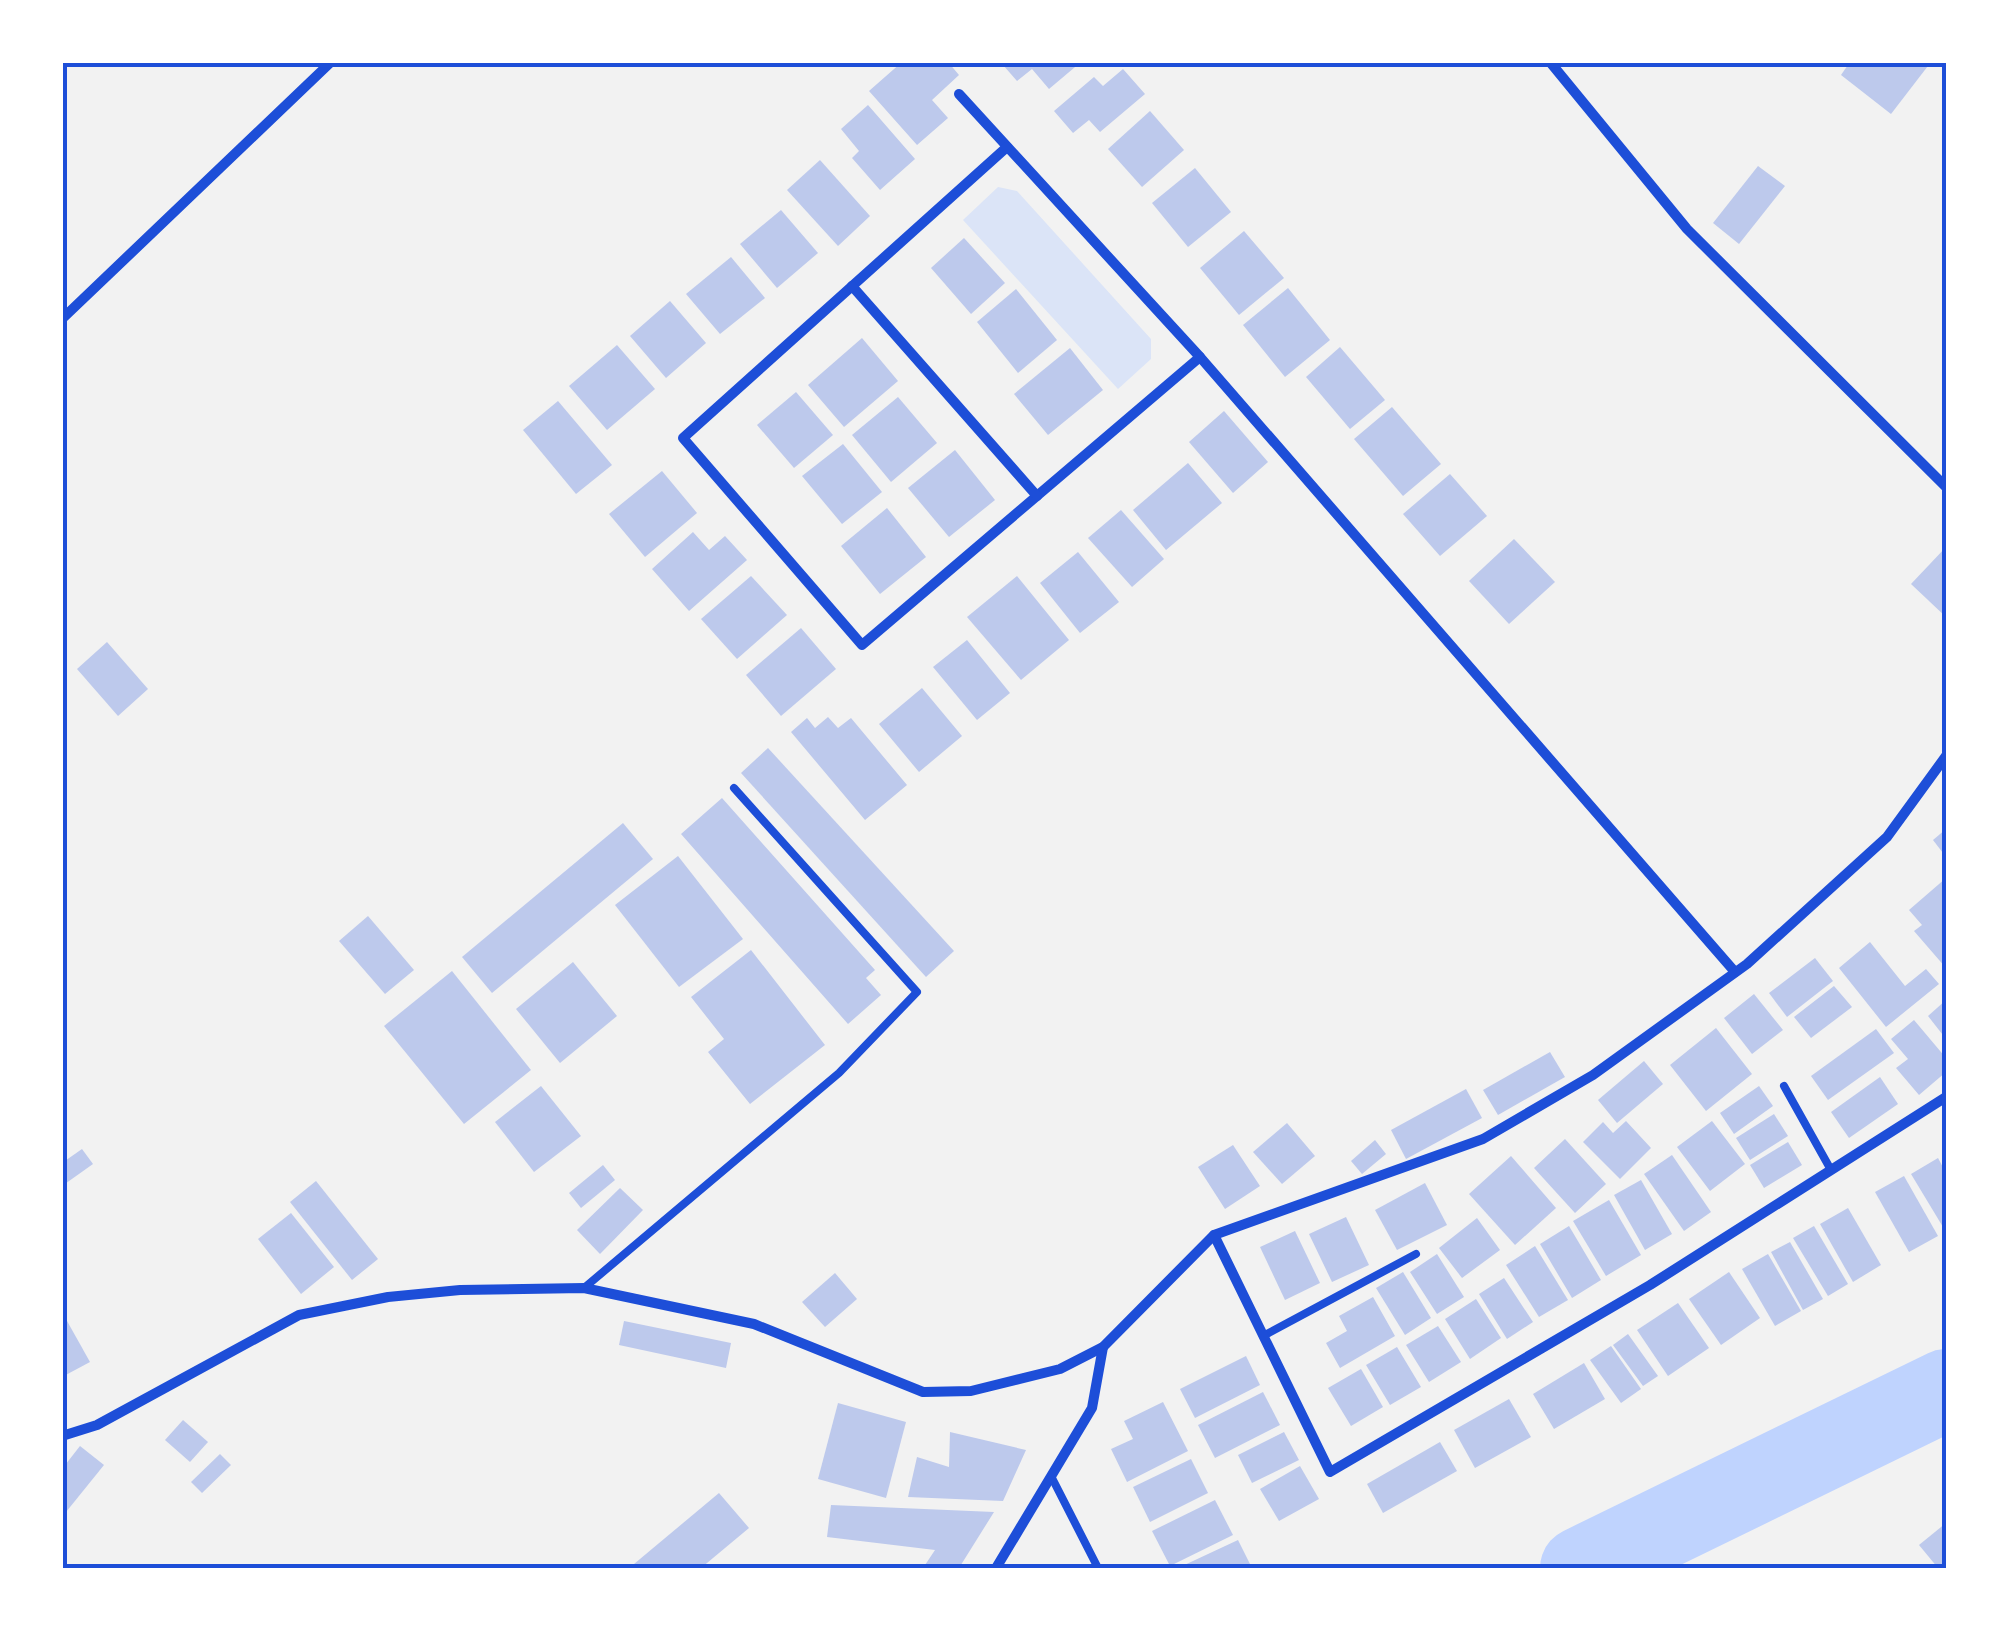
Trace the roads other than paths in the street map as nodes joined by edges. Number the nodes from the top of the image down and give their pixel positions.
1 (331, 62) edge
2 (1550, 62) edge
3 (959, 94) dead end
4 (1007, 146) junction
5 (852, 286) junction
6 (62, 318) edge
7 (1200, 357) junction
8 (1946, 487) edge
9 (1037, 496) junction
10 (1946, 756) edge
11 (734, 788) dead end
12 (1735, 972) junction
13 (1784, 1086) dead end
14 (1946, 1097) edge
15 (1831, 1170) junction
16 (1214, 1235) junction
17 (1416, 1254) dead end
18 (584, 1288) junction
19 (1263, 1336) junction
20 (1103, 1347) junction
21 (62, 1436) edge
22 (1051, 1476) junction
23 (996, 1568) edge
24 (1098, 1568) edge

1 - 6 street
2 - 8 street
3 - 4 street
4 - 5 street
4 - 7 street
5 - 9 street
5 - 9 street
7 - 9 street
7 - 12 street
10 - 12 street
11 - 18 lane
12 - 16 street
13 - 15 lane
14 - 15 street
15 - 19 street
16 - 19 street
16 - 20 street
17 - 19 lane
18 - 20 street
18 - 21 street
20 - 22 street
22 - 23 street
22 - 24 lane

